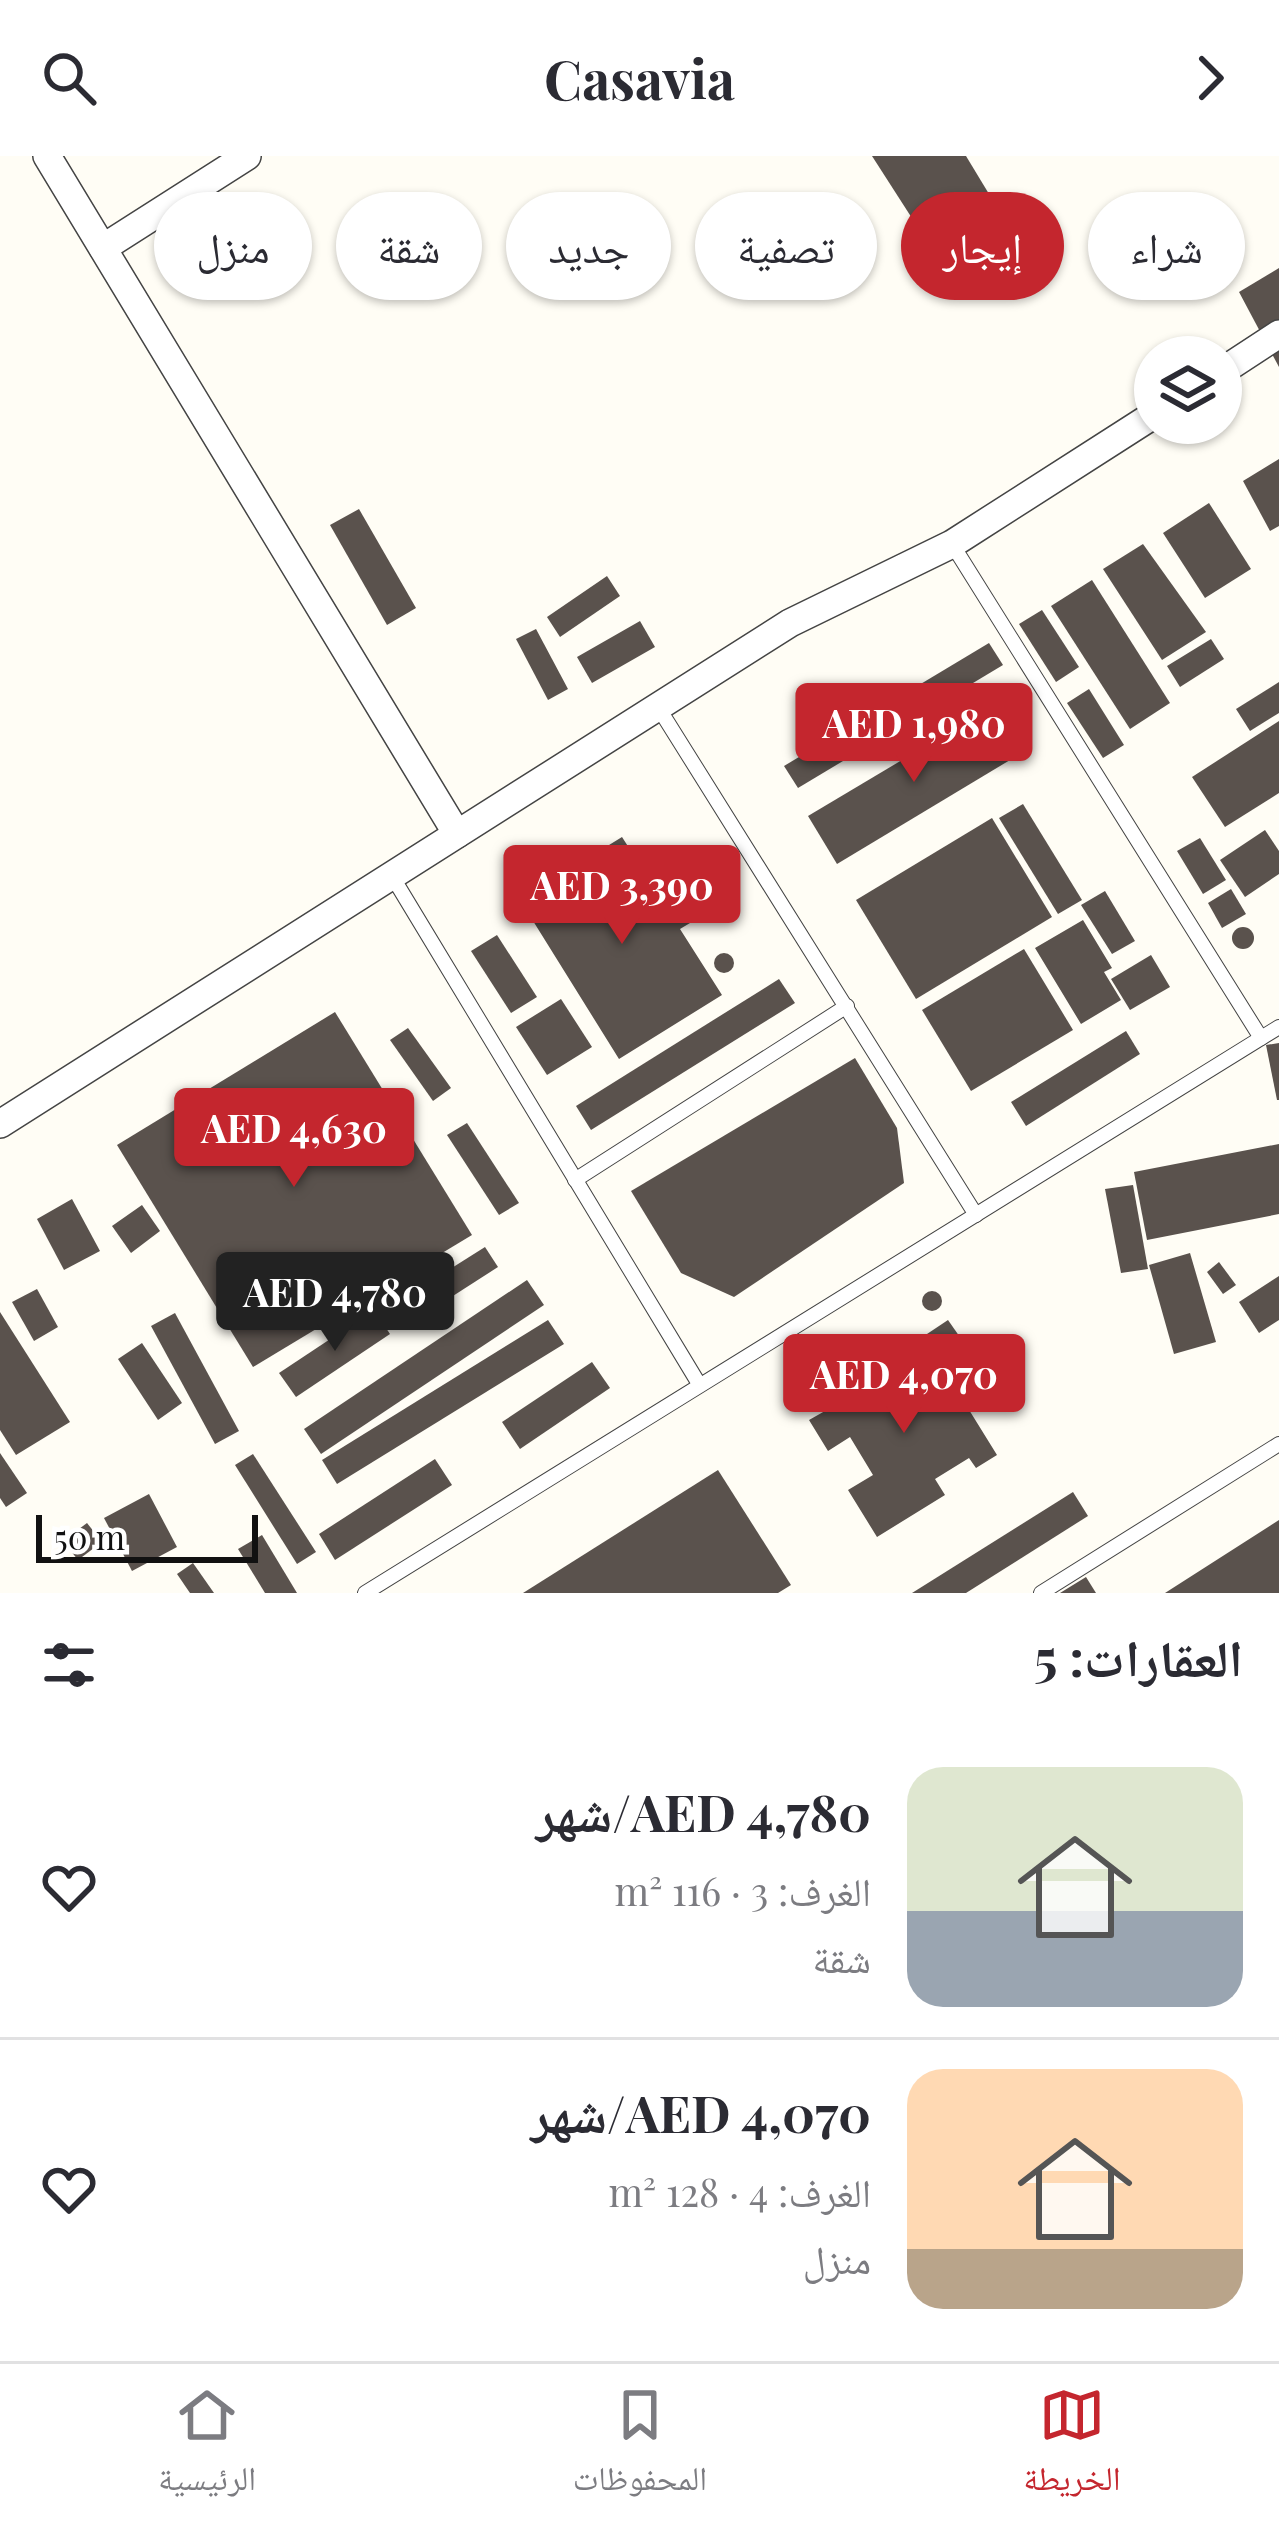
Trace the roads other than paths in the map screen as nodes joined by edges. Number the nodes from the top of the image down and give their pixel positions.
1 (47, 156) edge
2 (247, 156) edge
3 (103, 248) junction
4 (1279, 334) edge
5 (1242, 358) edge
6 (1134, 427) edge
7 (952, 544) junction
8 (658, 707) junction
9 (458, 834) junction
10 (392, 876) junction
11 (847, 1006) junction
12 (1279, 1027) edge
13 (1261, 1037) junction
14 (0, 1124) edge
15 (575, 1180) junction
16 (976, 1215) junction
17 (699, 1384) junction
18 (1279, 1444) edge
19 (365, 1593) edge
20 (1041, 1593) edge

1 - 3 street
2 - 3 street
3 - 9 street
4 - 5 street
6 - 7 street
7 - 8 street
7 - 13 lane
8 - 9 street
8 - 11 lane
9 - 10 street
10 - 14 street
10 - 15 lane
11 - 15 lane
11 - 16 lane
12 - 13 lane
13 - 16 lane
15 - 17 lane
16 - 17 lane
17 - 19 lane
18 - 20 lane

